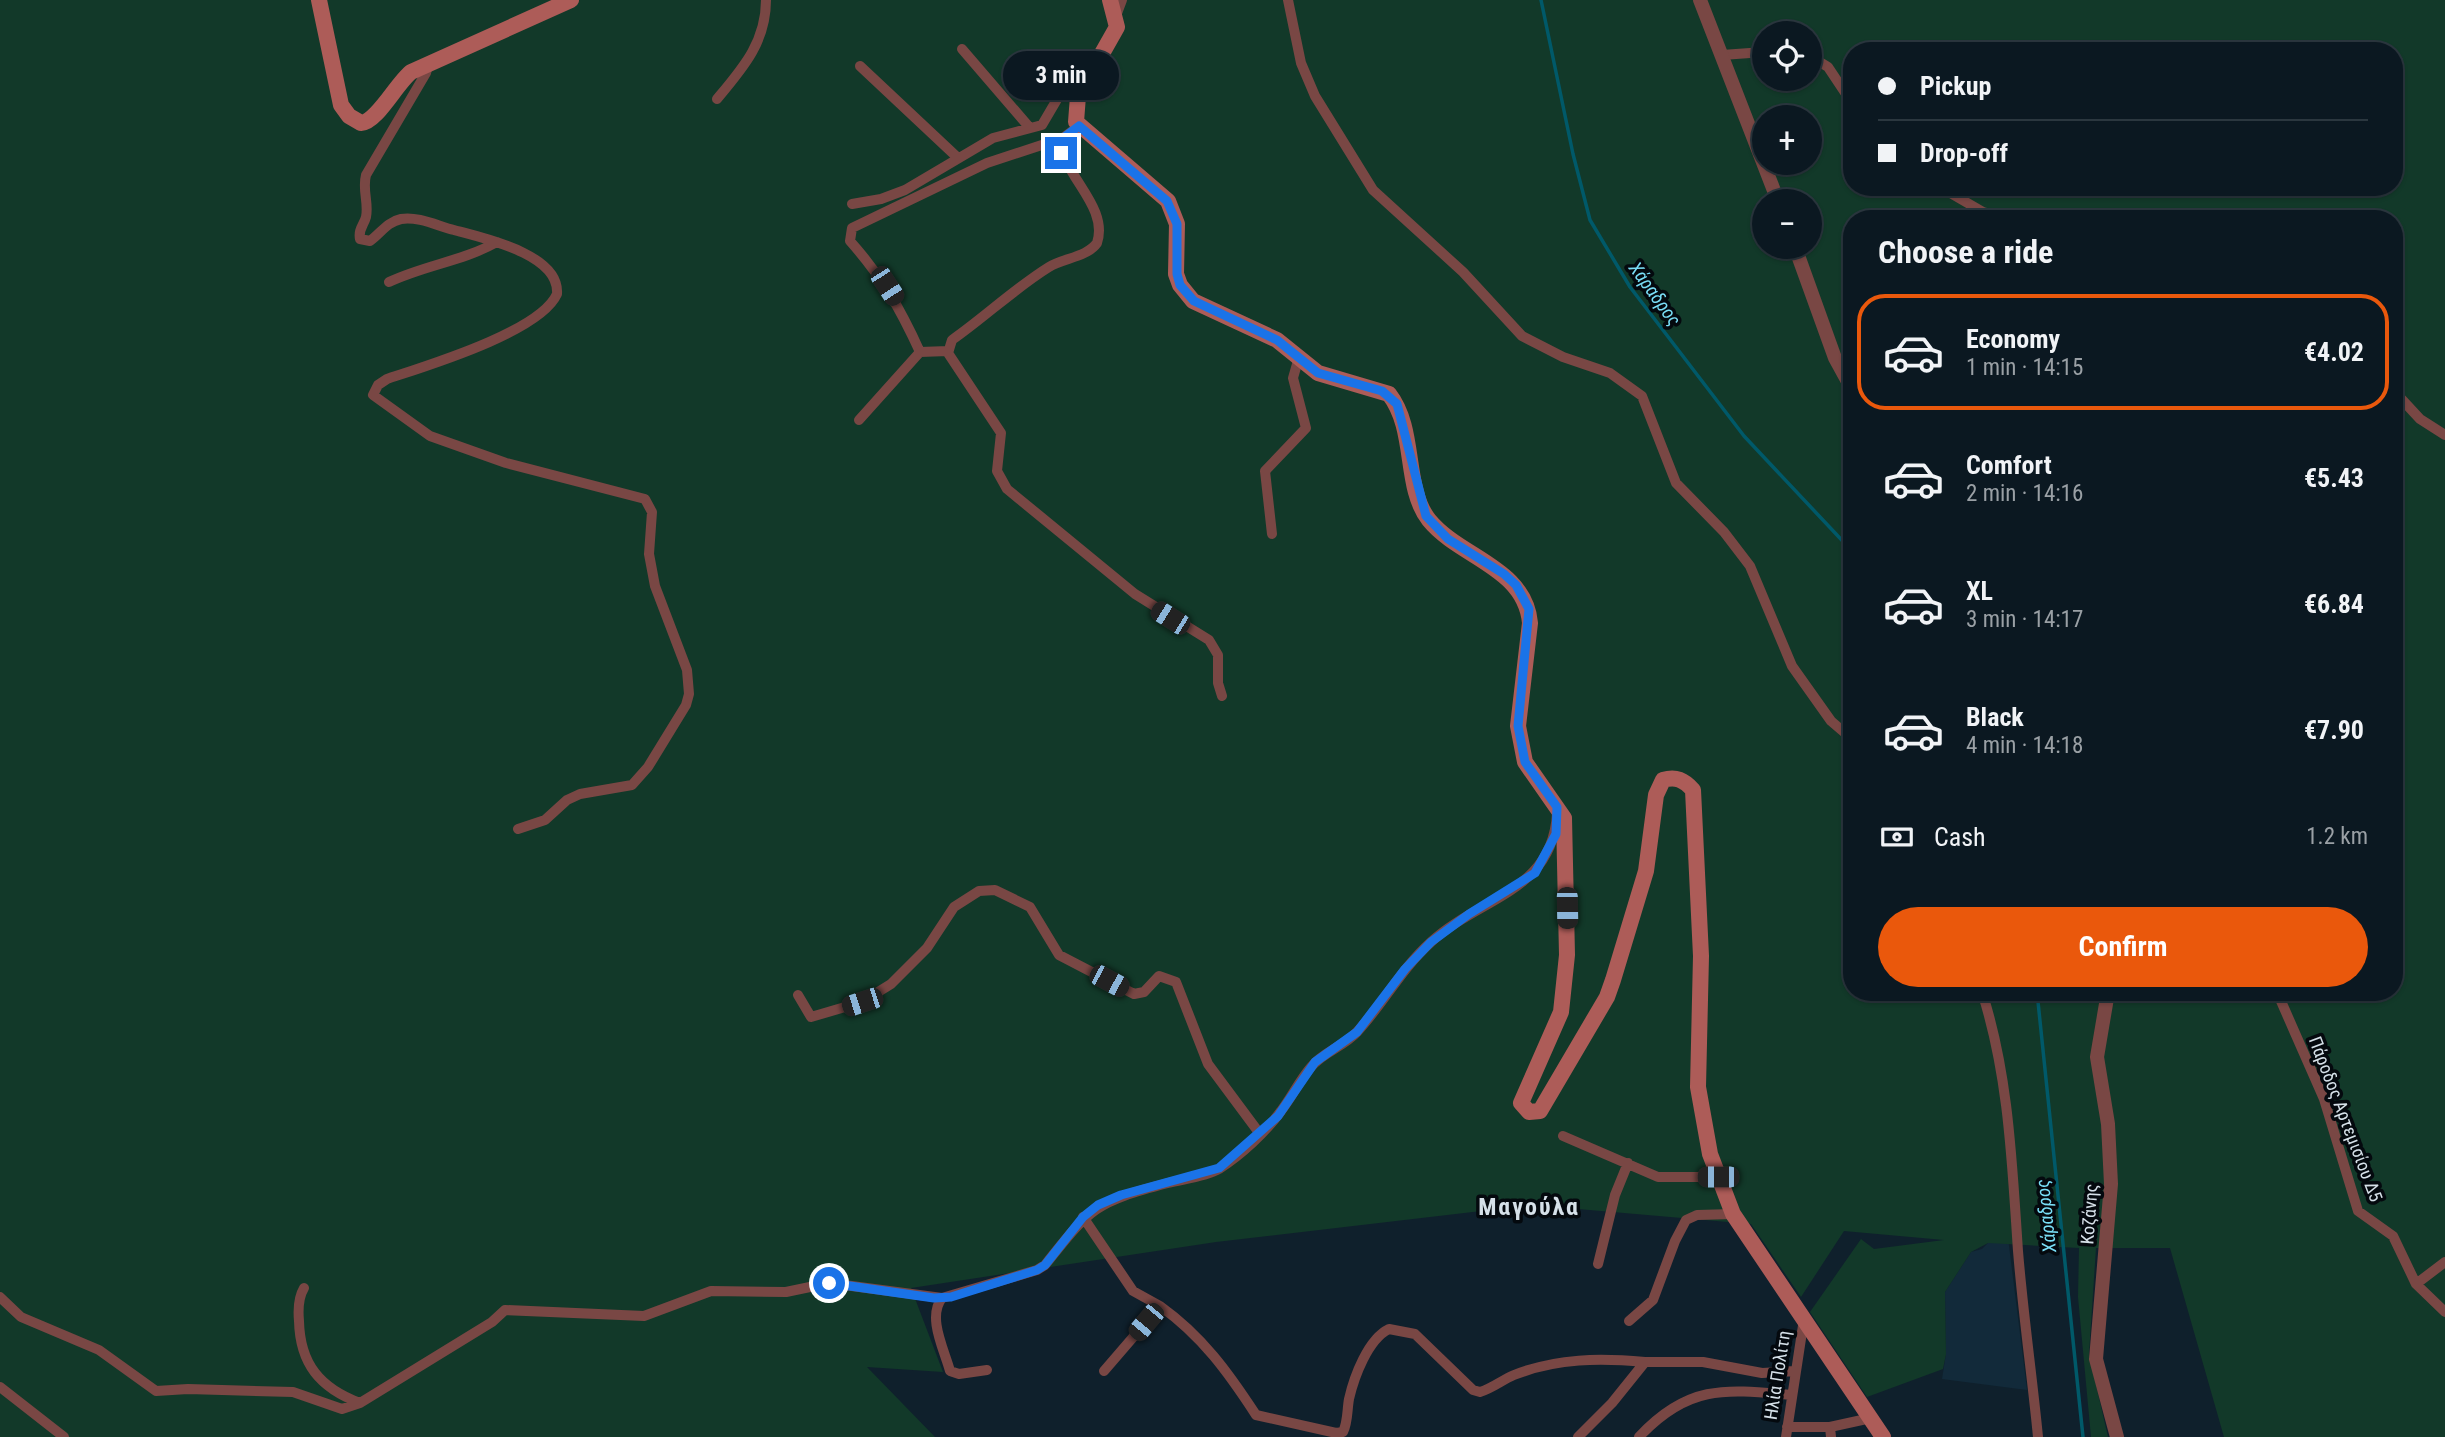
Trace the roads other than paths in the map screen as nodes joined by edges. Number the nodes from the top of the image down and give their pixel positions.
1 (319, 0) edge
2 (571, 0) edge
3 (766, 0) edge
4 (1110, 0) edge
5 (1288, 0) edge
6 (1700, 0) edge
7 (1119, 8) edge
8 (962, 49) dead end
9 (1752, 53) edge
10 (1722, 55) junction
11 (429, 62) junction
12 (1822, 63) edge
13 (860, 66) dead end
14 (1092, 71) junction
15 (1843, 90) edge
16 (717, 99) dead end
17 (1079, 126) junction
18 (1030, 128) junction
19 (1063, 138) junction
20 (958, 159) junction
21 (1773, 189) edge
22 (1955, 196) edge
23 (852, 204) dead end
24 (1980, 210) edge
25 (497, 242) junction
26 (1799, 259) edge
27 (390, 282) dead end
28 (948, 351) junction
29 (920, 352) junction
30 (1299, 358) junction
31 (1843, 373) edge
32 (2403, 401) edge
33 (859, 420) dead end
34 (2445, 435) edge
35 (1272, 534) dead end
36 (1222, 696) dead end
37 (1843, 731) edge
38 (1557, 807) junction
39 (518, 829) dead end
40 (798, 995) dead end
41 (1985, 1001) edge
42 (2106, 1001) edge
43 (2281, 1001) edge
44 (1260, 1133) junction
45 (1563, 1136) dead end
46 (1628, 1163) junction
47 (1718, 1177) junction
48 (1733, 1214) junction
49 (1083, 1217) junction
50 (2445, 1262) edge
51 (1598, 1264) dead end
52 (2416, 1283) junction
53 (304, 1289) dead end
54 (0, 1297) edge
55 (942, 1298) junction
56 (1160, 1306) junction
57 (2445, 1312) edge
58 (1804, 1318) junction
59 (1629, 1321) dead end
60 (1645, 1362) junction
61 (987, 1370) dead end
62 (1104, 1371) dead end
63 (1795, 1371) junction
64 (0, 1387) edge
65 (1791, 1395) junction
66 (360, 1403) junction
67 (1871, 1418) junction
68 (1786, 1432) edge
69 (1831, 1432) edge
70 (64, 1437) edge
71 (1578, 1437) edge
72 (1639, 1437) edge
73 (1883, 1437) edge
74 (2038, 1437) edge
75 (2117, 1437) edge

1 - 11 main road
2 - 11 main road
3 - 16 street
4 - 7 main road
5 - 37 street
6 - 10 street
7 - 14 main road
8 - 18 street
9 - 10 street
10 - 21 street
11 - 25 street
12 - 15 street
13 - 20 street
14 - 17 main road
14 - 18 street
17 - 19 street
17 - 30 main road
18 - 20 street
19 - 28 street
19 - 29 street
20 - 23 street
22 - 24 street
25 - 27 street
25 - 39 street
26 - 31 street
28 - 29 street
28 - 36 street
29 - 33 street
30 - 35 street
30 - 38 main road
32 - 34 street
38 - 44 street
38 - 47 main road
40 - 44 street
41 - 74 street
42 - 75 street, Κοζάνης
43 - 52 street, Πάροδος Αρτεμισίου Δ5
44 - 49 street
45 - 46 street
46 - 47 street
46 - 51 street
47 - 48 main road
48 - 58 main road
48 - 59 street
49 - 55 street
49 - 56 street
50 - 52 street
52 - 57 street, Πάροδος Αρτεμισίου Δ5
53 - 66 street
54 - 66 street
55 - 61 street
55 - 66 street
56 - 60 street
56 - 62 street
58 - 63 street, Ηλία Πολίτη
58 - 67 main road
60 - 63 street
60 - 71 street
63 - 65 street, Ηλία Πολίτη
64 - 70 street
65 - 68 street, Ηλία Πολίτη
65 - 72 street
67 - 69 street
67 - 73 main road
68 - 69 street

